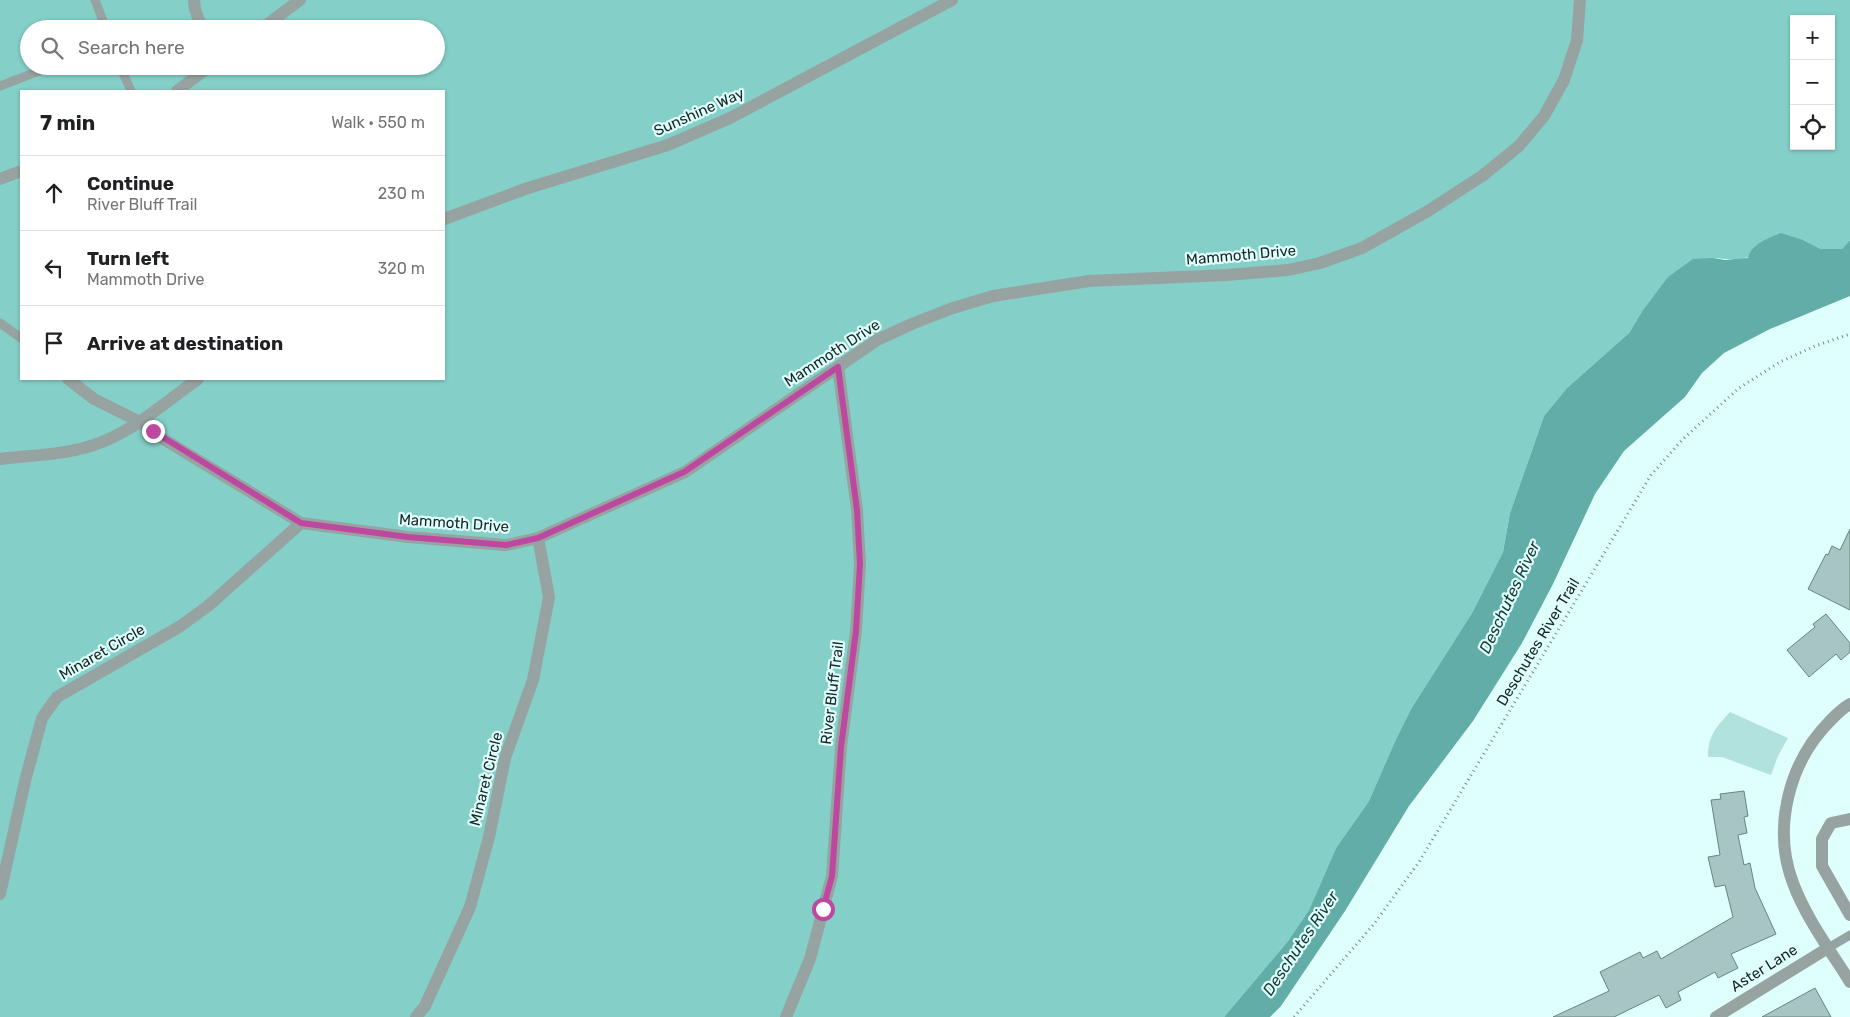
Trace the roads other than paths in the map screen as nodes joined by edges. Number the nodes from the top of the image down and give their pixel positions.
1 (94, 0) edge
2 (194, 0) edge
3 (300, 0) edge
4 (952, 0) edge
5 (1580, 0) edge
6 (102, 20) edge
7 (199, 20) edge
8 (273, 20) edge
9 (29, 75) edge
10 (124, 75) edge
11 (198, 75) edge
12 (0, 86) edge
13 (131, 90) edge
14 (178, 90) edge
15 (20, 171) edge
16 (0, 179) edge
17 (445, 219) edge
18 (0, 323) edge
19 (20, 337) edge
20 (838, 367) junction
21 (69, 380) edge
22 (197, 380) edge
23 (140, 422) junction
24 (0, 460) edge
25 (301, 523) junction
26 (538, 538) junction
27 (1850, 704) edge
28 (1850, 819) edge
29 (0, 894) edge
30 (1850, 915) edge
31 (1850, 935) edge
32 (1828, 948) junction
33 (1850, 982) edge
34 (416, 1017) edge
35 (786, 1017) edge
36 (1716, 1017) edge

1 - 6 lane
2 - 7 street
3 - 8 street
4 - 17 street, Sunshine Way
5 - 20 street, Mammoth Drive
9 - 12 lane
10 - 13 lane
11 - 14 street
15 - 16 street
18 - 19 lane
20 - 26 street, Mammoth Drive
20 - 35 street, River Bluff Trail
21 - 23 street, Mammoth Drive
22 - 23 street
23 - 24 street
23 - 25 street, Mammoth Drive
25 - 26 street, Mammoth Drive
25 - 29 street, Minaret Circle
26 - 34 street, Minaret Circle
27 - 32 street
28 - 30 street
31 - 32 lane
32 - 33 street
32 - 36 street, Aster Lane

